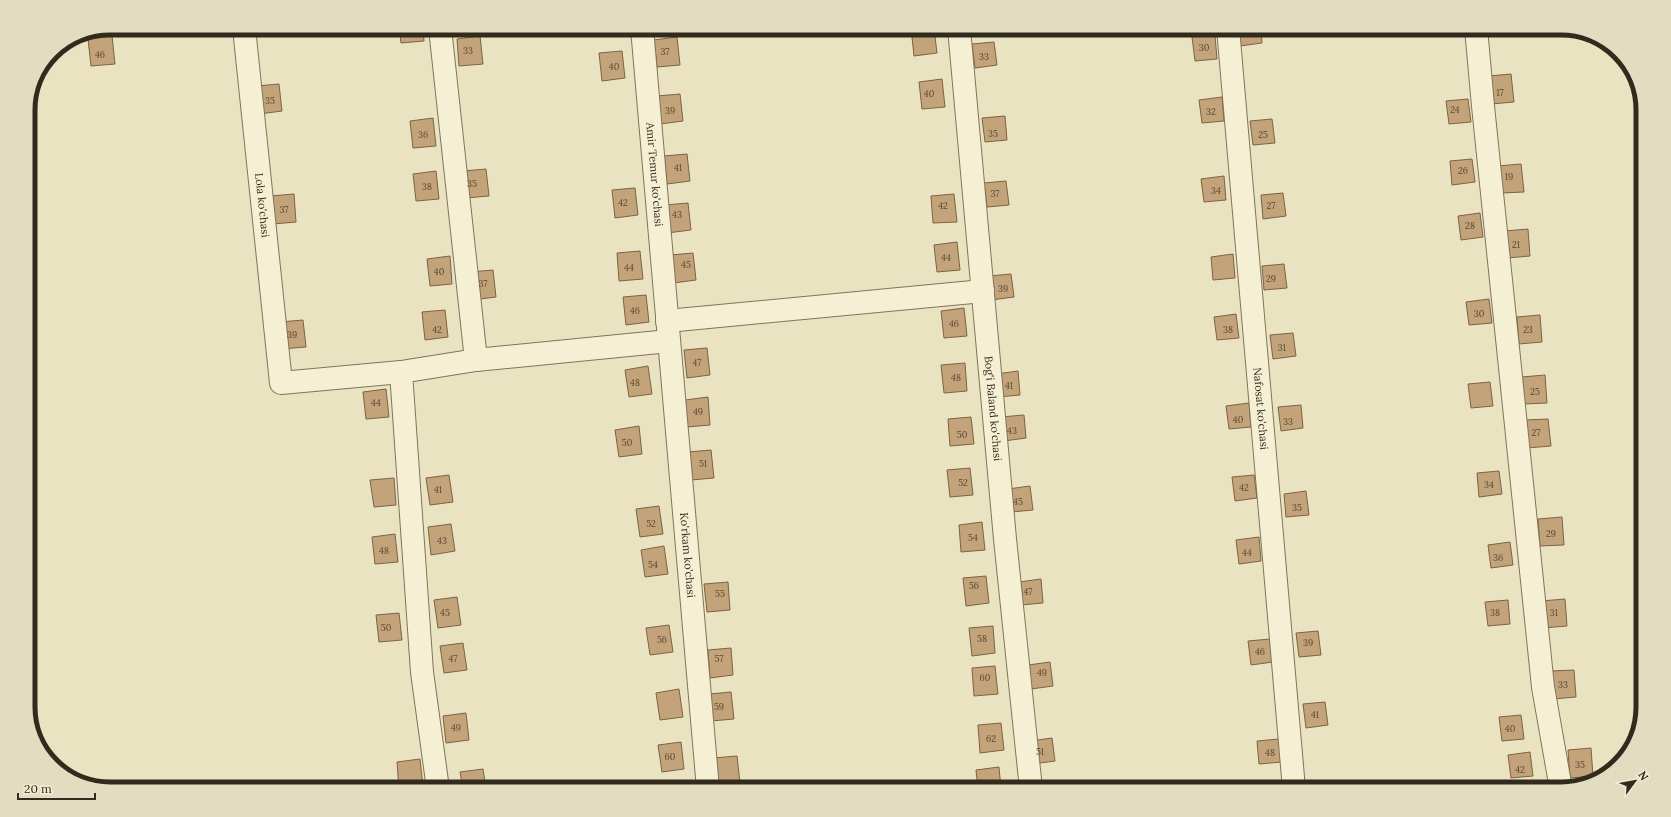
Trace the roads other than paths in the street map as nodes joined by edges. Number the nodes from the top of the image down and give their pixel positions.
1 (245, 35) edge
2 (441, 35) edge
3 (643, 35) edge
4 (960, 35) edge
5 (1229, 35) edge
6 (1477, 35) edge
7 (983, 291) junction
8 (668, 331) junction
9 (476, 360) junction
10 (401, 372) junction
11 (437, 782) edge
12 (707, 782) edge
13 (1029, 782) edge
14 (1293, 782) edge
15 (1560, 782) edge

1 - 10 street, Lola ko'chasi
2 - 9 street
3 - 8 street, Amir Temur ko'chasi
4 - 7 street, Bog'i Baland ko'chasi
5 - 14 street, Nafosat ko'chasi
6 - 15 street
7 - 8 street
7 - 13 street, Bog'i Baland ko'chasi
8 - 9 street
8 - 12 street, Ko'rkam ko'chasi
9 - 10 street
10 - 11 street

